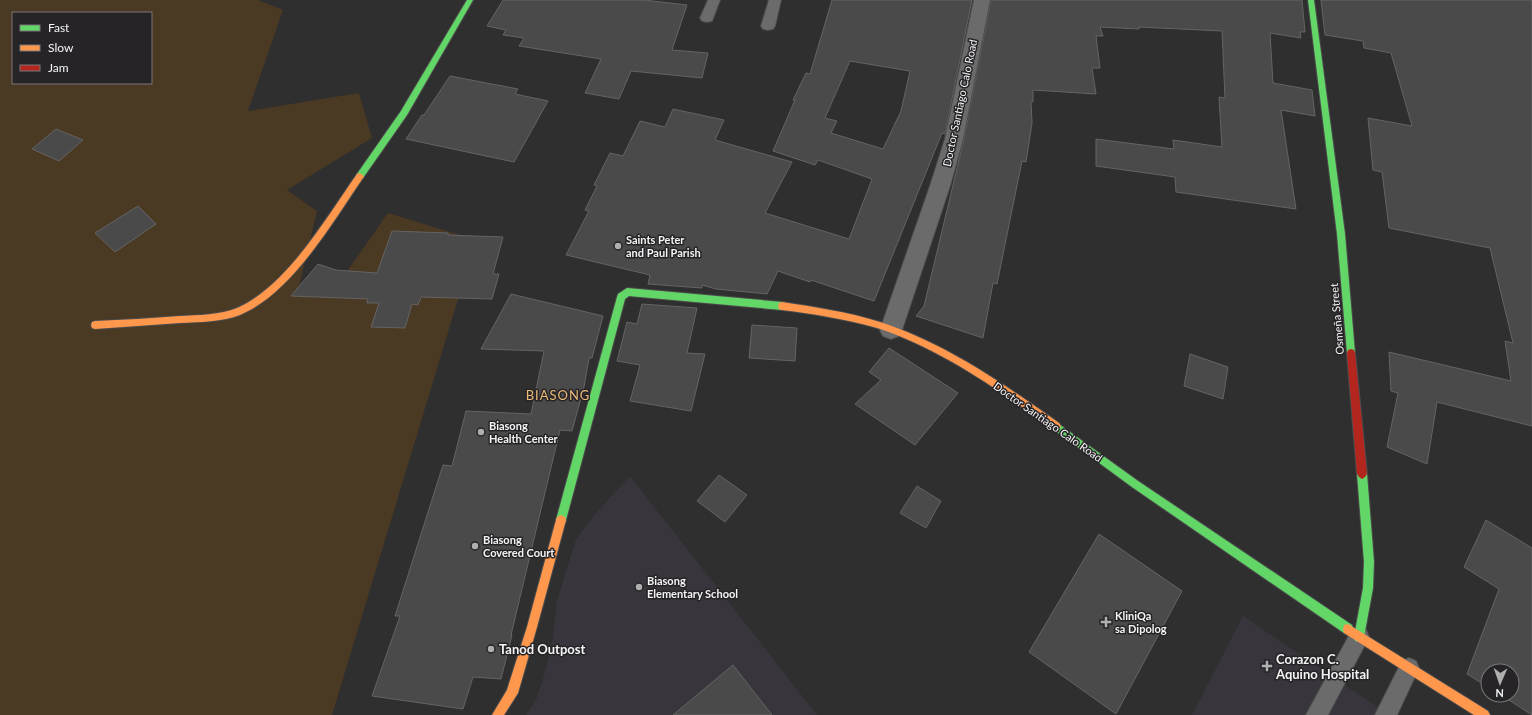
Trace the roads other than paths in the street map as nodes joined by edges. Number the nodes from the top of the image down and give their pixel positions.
1 (470, 0) edge
2 (714, 0) edge
3 (775, 0) edge
4 (982, 0) edge
5 (1311, 0) edge
6 (707, 18) dead end
7 (768, 26) dead end
8 (95, 325) dead end
9 (891, 330) junction
10 (1359, 637) junction
11 (1409, 668) junction
12 (1474, 712) edge
13 (498, 715) edge
14 (1317, 715) edge
15 (1386, 715) edge

1 - 8 street
2 - 6 lane
3 - 7 lane
4 - 9 street, Doctor Santiago Calo Road
5 - 10 street, Osmeña Street
9 - 10 street, Doctor Santiago Calo Road
9 - 13 street
10 - 11 street, Doctor Santiago Calo Road
10 - 14 lane
11 - 12 street, Doctor Santiago Calo Road
11 - 15 lane

